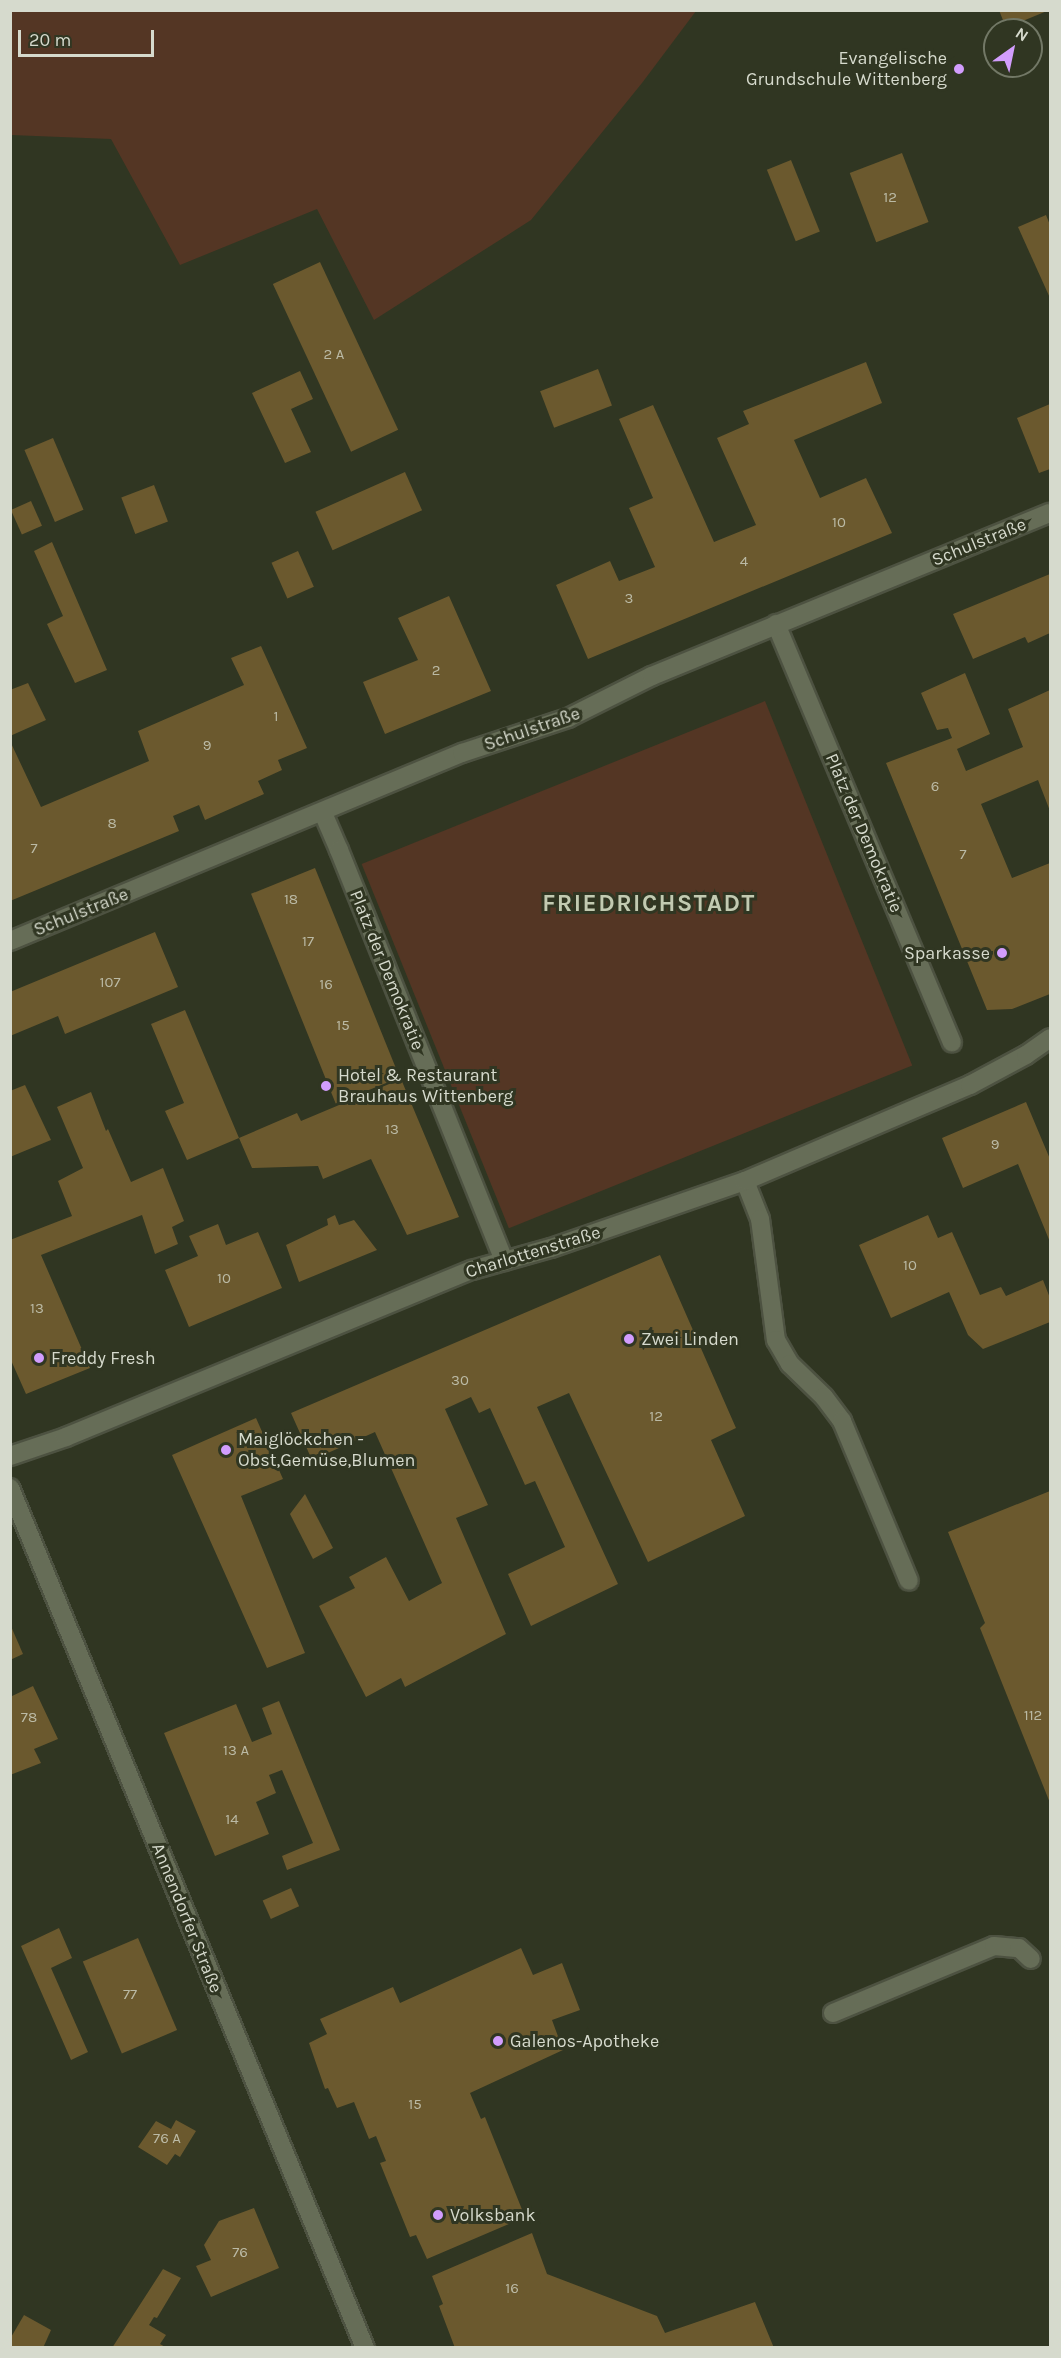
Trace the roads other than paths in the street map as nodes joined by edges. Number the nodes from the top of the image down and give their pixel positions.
1 (1050, 513) edge
2 (776, 624) junction
3 (323, 813) junction
4 (10, 942) edge
5 (1050, 1038) edge
6 (952, 1043) dead end
7 (745, 1181) junction
8 (504, 1261) junction
9 (10, 1456) edge
10 (10, 1488) edge
11 (909, 1581) dead end
12 (1031, 1959) dead end
13 (834, 2013) dead end
14 (365, 2348) edge

1 - 2 street, Schulstraße
2 - 3 street, Schulstraße
2 - 6 street, Platz der Demokratie
3 - 4 street, Schulstraße
3 - 8 street, Platz der Demokratie
5 - 7 street, Charlottenstraße
7 - 8 street, Charlottenstraße
7 - 11 street
8 - 9 street, Charlottenstraße
10 - 14 street, Annendorfer Straße
12 - 13 street

